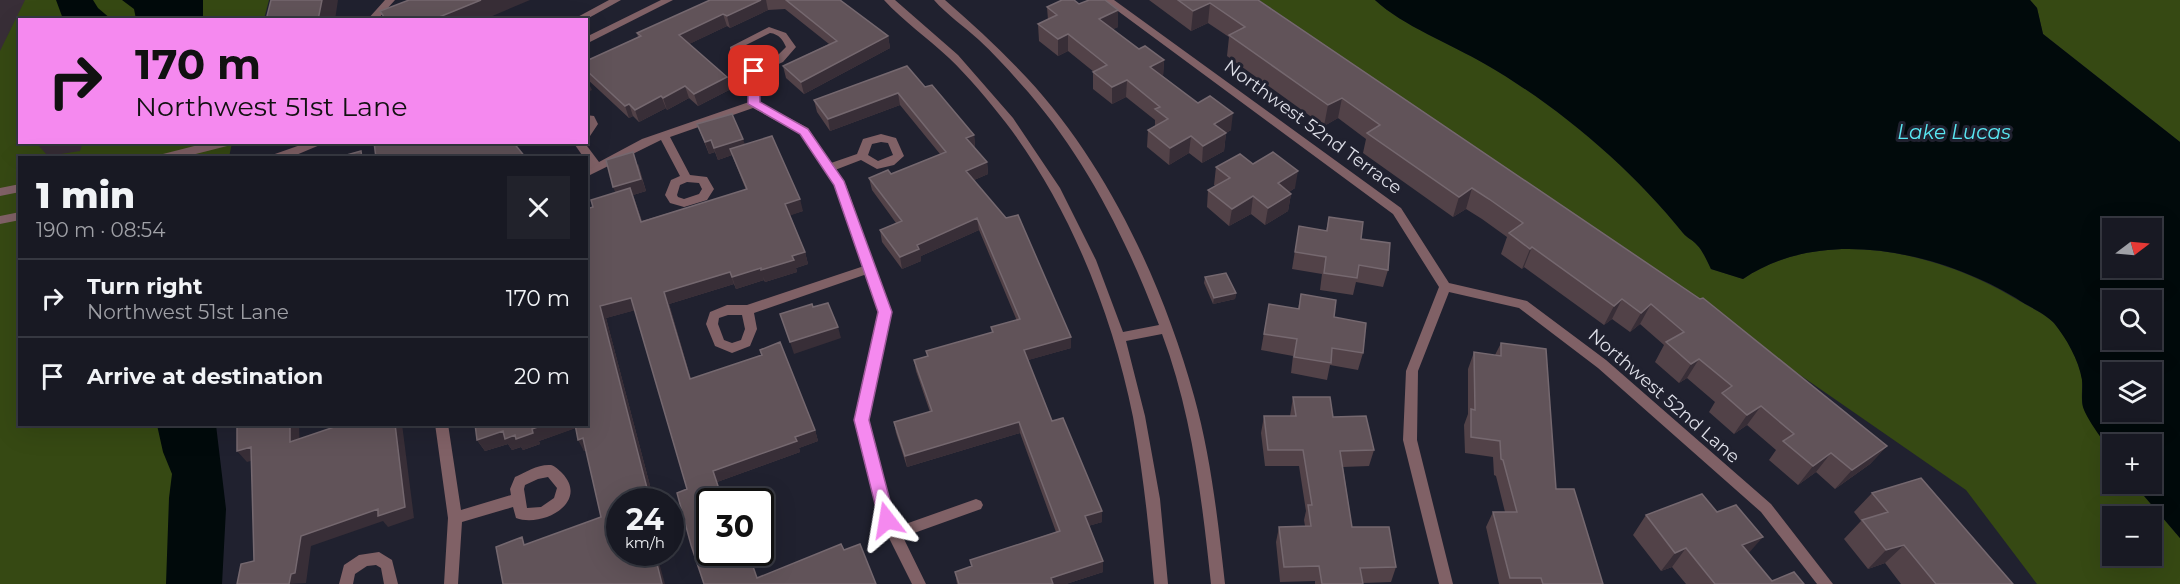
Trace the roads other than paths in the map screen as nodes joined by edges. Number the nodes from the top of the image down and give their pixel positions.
1 (390, 0) edge
2 (616, 0) edge
3 (668, 0) edge
4 (889, 0) edge
5 (939, 0) edge
6 (1108, 0) edge
7 (373, 18) edge
8 (580, 18) edge
9 (588, 40) edge
10 (754, 71) junction
11 (754, 104) junction
12 (588, 118) edge
13 (588, 130) edge
14 (664, 135) junction
15 (219, 144) edge
16 (316, 144) edge
17 (580, 144) edge
18 (171, 156) edge
19 (282, 156) edge
20 (862, 156) dead end
21 (597, 167) junction
22 (829, 168) junction
23 (588, 172) edge
24 (686, 178) dead end
25 (18, 188) edge
26 (0, 192) edge
27 (18, 216) edge
28 (0, 220) edge
29 (871, 268) junction
30 (1445, 287) junction
31 (747, 310) dead end
32 (1166, 328) junction
33 (1120, 337) junction
34 (441, 426) edge
35 (519, 499) dead end
36 (976, 505) dead end
37 (455, 518) junction
38 (894, 534) junction
39 (346, 584) edge
40 (391, 584) edge
41 (450, 584) edge
42 (919, 584) edge
43 (1161, 584) edge
44 (1218, 584) edge
45 (1446, 584) edge
46 (1826, 584) edge

1 - 7 street
2 - 8 street
3 - 9 street
4 - 33 street
5 - 32 street
6 - 30 street, Northwest 52nd Terrace
10 - 10 street
10 - 11 street
11 - 14 street
11 - 22 street
12 - 13 street
14 - 21 street
14 - 24 street
15 - 18 street
16 - 19 street
17 - 21 street
20 - 22 street
21 - 23 street
22 - 29 street
25 - 26 street
27 - 28 street
29 - 31 street
29 - 38 street
30 - 45 street
30 - 46 street, Northwest 52nd Lane
32 - 33 street
32 - 44 street
33 - 43 street
34 - 37 street
35 - 37 street
36 - 38 street
37 - 41 street
38 - 42 street
39 - 40 street

